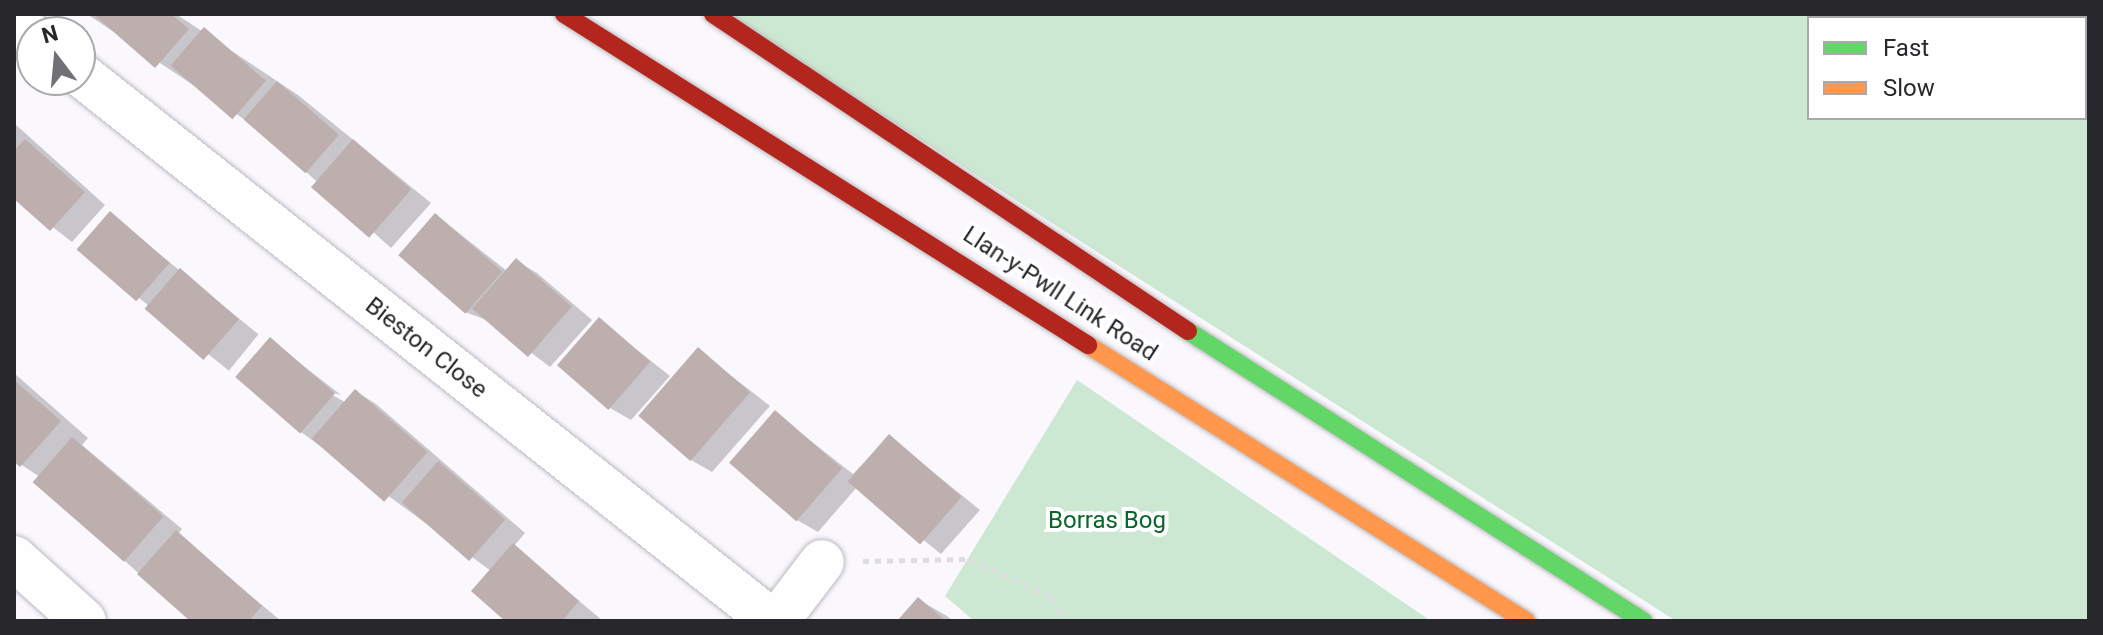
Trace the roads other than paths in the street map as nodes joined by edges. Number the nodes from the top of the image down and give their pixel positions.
1 (564, 14) edge
2 (713, 14) edge
3 (96, 87) edge
4 (14, 558) edge
5 (822, 562) road end
6 (84, 621) edge
7 (774, 621) edge
8 (1526, 621) edge
9 (1643, 621) edge

1 - 8 highway, Llan-y-Pwll Link Road
2 - 9 highway, Llan-y-Pwll Link Road
3 - 7 street, Bieston Close
4 - 6 street
5 - 7 street, Bieston Close

